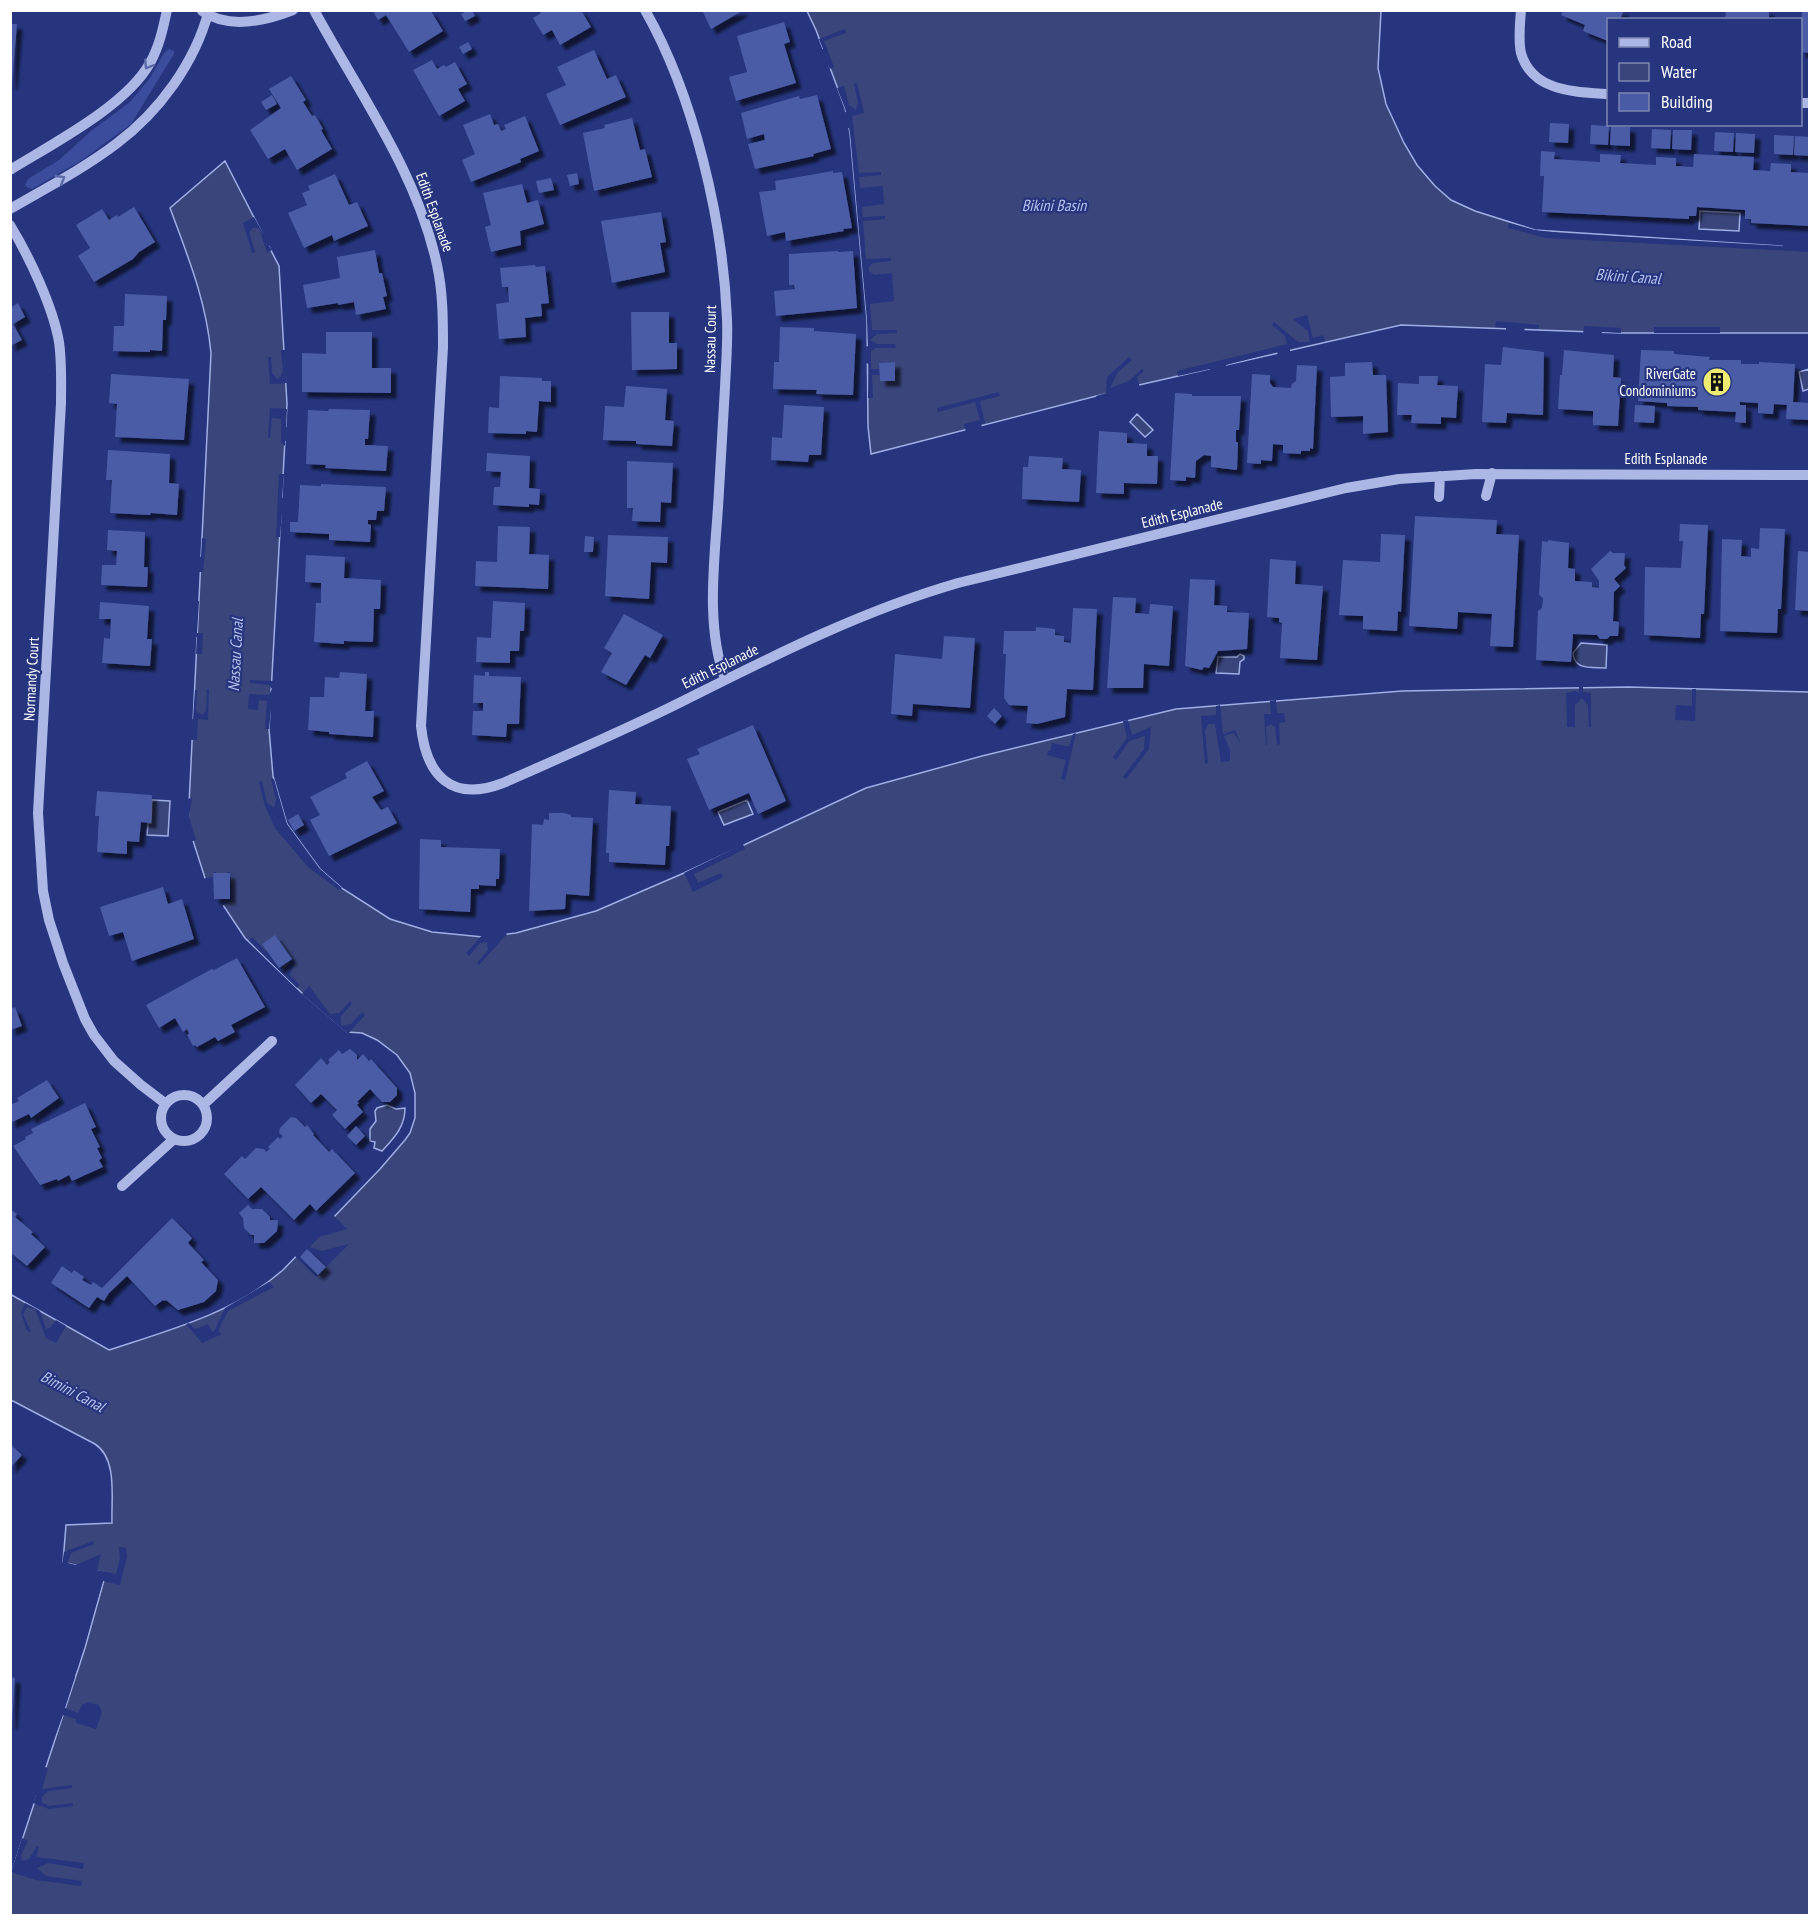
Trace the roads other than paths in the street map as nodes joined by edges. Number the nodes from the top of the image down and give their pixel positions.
1 (167, 10) edge
2 (293, 10) edge
3 (314, 10) edge
4 (645, 10) edge
5 (1521, 10) edge
6 (206, 12) edge
7 (1607, 94) edge
8 (10, 170) edge
9 (10, 209) edge
10 (10, 225) edge
11 (1492, 473) junction
12 (1809, 475) edge
13 (1440, 476) junction
14 (1486, 496) dead end
15 (1439, 497) dead end
16 (725, 679) junction
17 (272, 1041) dead end
18 (166, 1104) junction
19 (203, 1105) junction
20 (174, 1138) junction
21 (122, 1186) dead end

1 -> 8 street
2 - 6 street
3 - 16 street, Edith Esplanade
4 - 16 street, Nassau Court
5 - 7 street
9 -> 6 street
10 - 18 street, Normandy Court
11 - 12 street, Edith Esplanade
11 - 13 street, Edith Esplanade
11 - 14 street
13 - 15 street
13 - 16 street, Edith Esplanade
17 - 19 street
18 - 19 street
18 - 20 street
19 - 20 street
20 - 21 street

